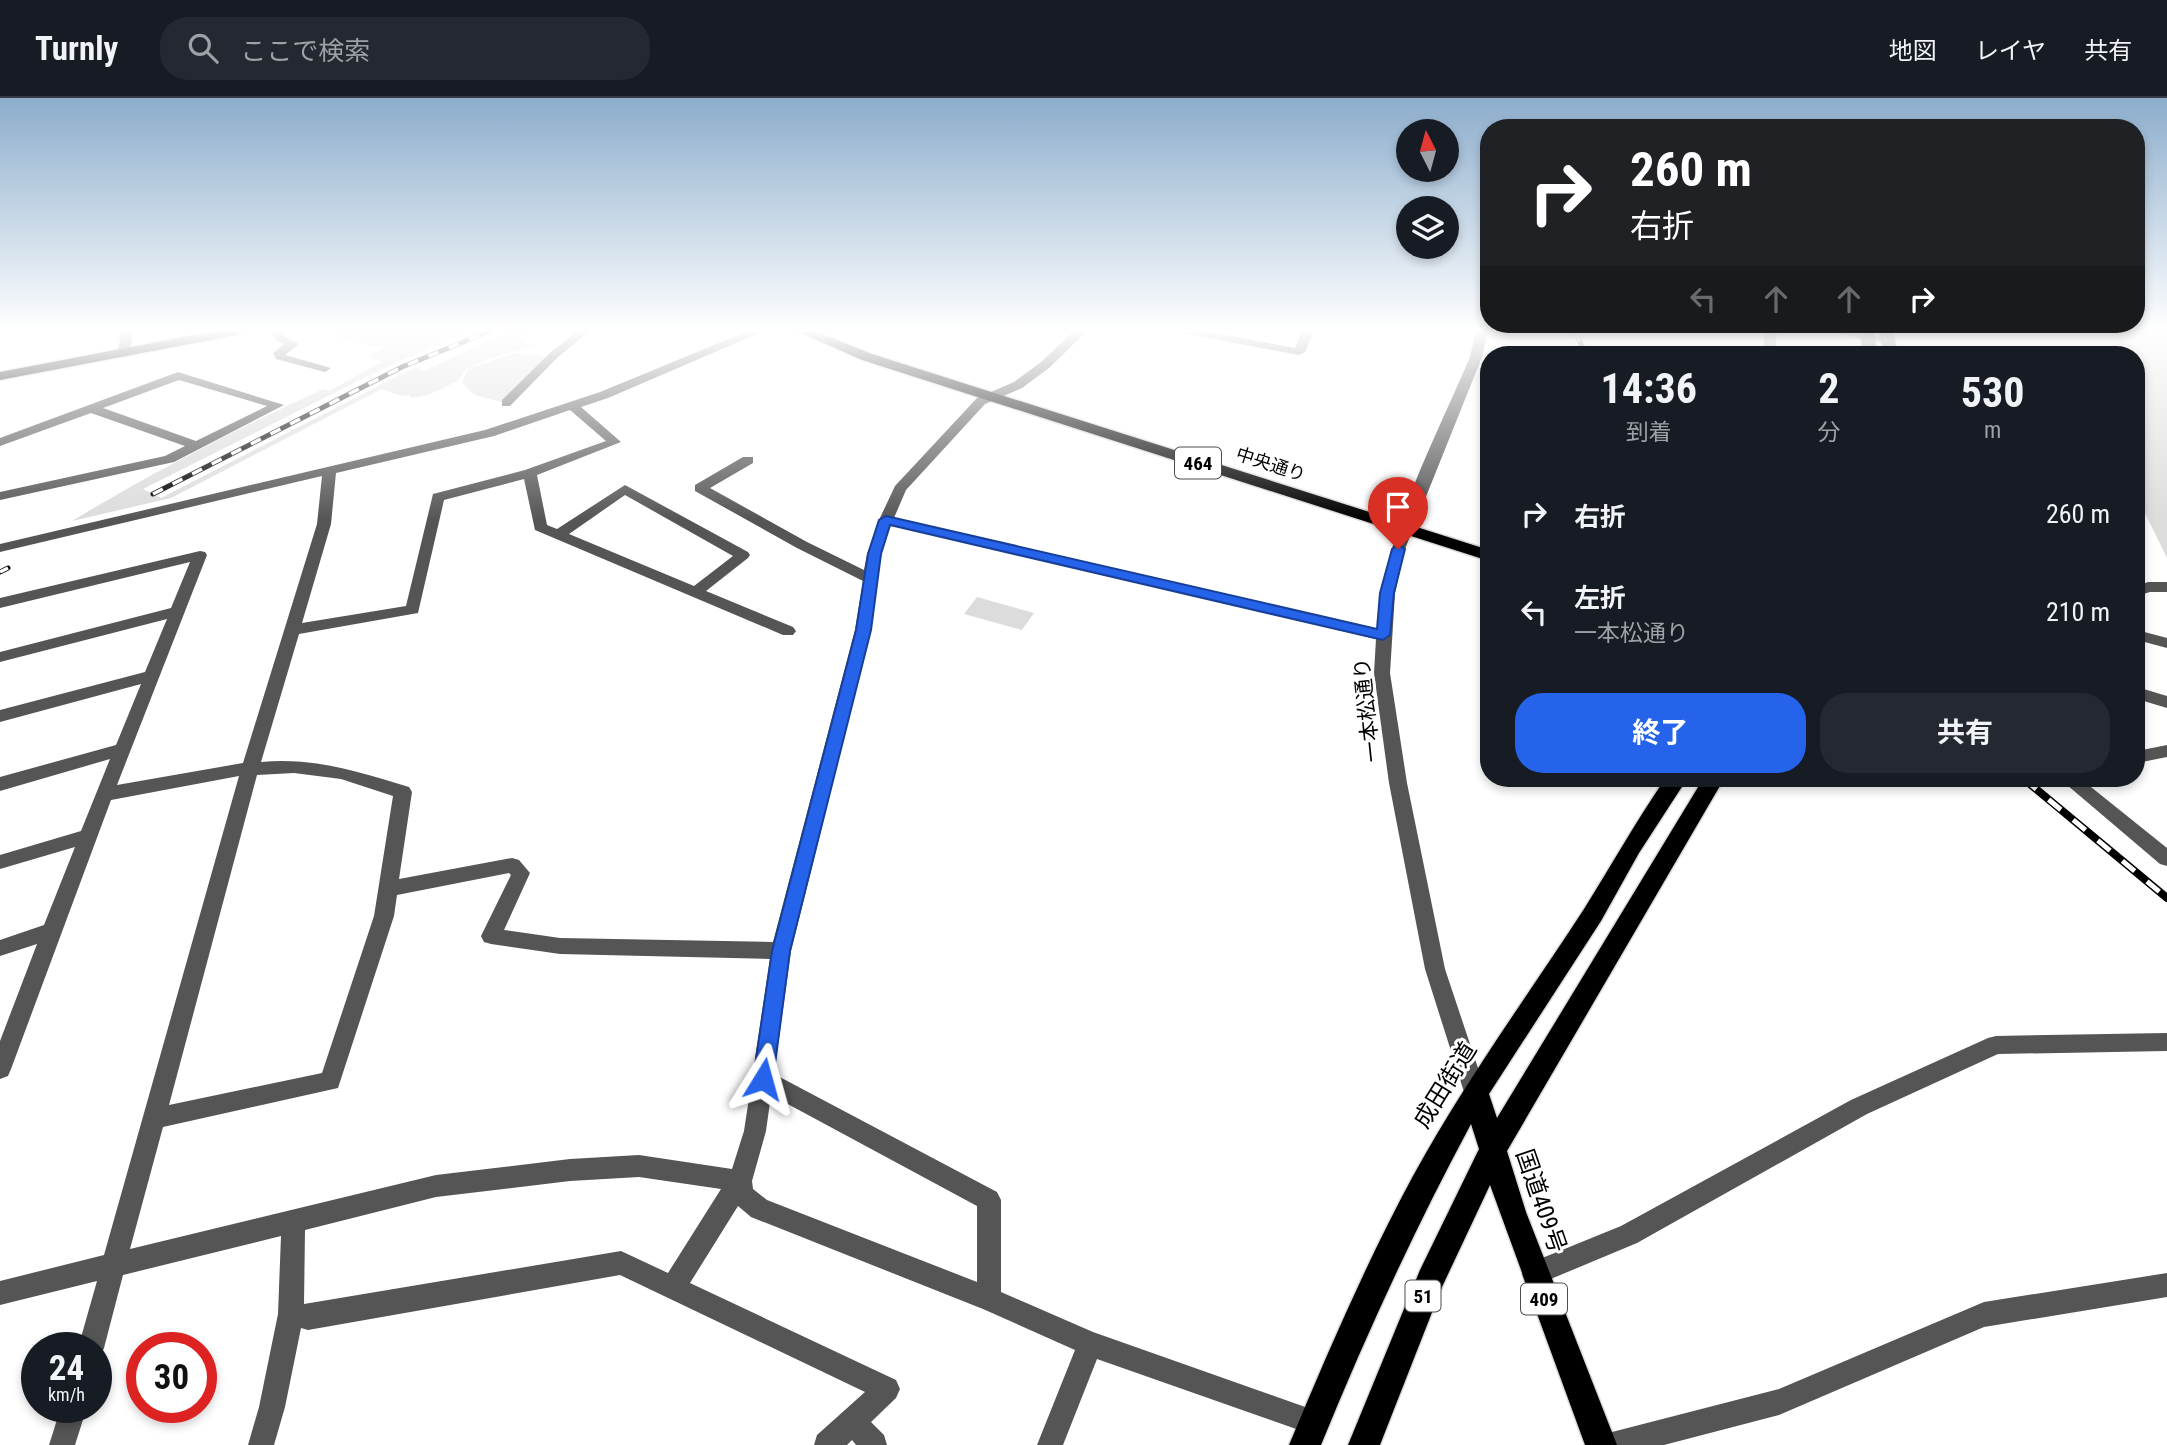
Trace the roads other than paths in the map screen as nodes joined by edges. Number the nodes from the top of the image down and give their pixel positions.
1 (132, 394) edge
2 (242, 394) edge
3 (515, 394) edge
4 (602, 394) edge
5 (996, 394) edge
6 (1001, 394) edge
7 (1461, 394) edge
8 (506, 403) dead end
9 (572, 406) junction
10 (90, 408) junction
11 (0, 442) edge
12 (198, 446) junction
13 (748, 460) dead end
14 (329, 472) junction
15 (530, 473) junction
16 (0, 496) edge
17 (886, 520) junction
18 (1408, 524) junction
19 (559, 534) junction
20 (1480, 542) edge
21 (0, 548) edge
22 (1480, 552) edge
23 (871, 579) junction
24 (2167, 587) edge
25 (2145, 588) edge
26 (696, 592) junction
27 (0, 603) edge
28 (176, 612) junction
29 (290, 630) junction
30 (788, 631) dead end
31 (1383, 635) junction
32 (2145, 637) edge
33 (2167, 643) edge
34 (0, 656) edge
35 (153, 674) junction
36 (2145, 695) edge
37 (2167, 702) edge
38 (0, 716) edge
39 (124, 749) junction
40 (2167, 751) edge
41 (2145, 755) edge
42 (250, 769) junction
43 (0, 785) edge
44 (1671, 787) edge
45 (1709, 787) edge
46 (2080, 787) edge
47 (106, 794) junction
48 (88, 835) junction
49 (2166, 856) edge
50 (0, 862) edge
51 (388, 889) junction
52 (52, 931) junction
53 (0, 948) edge
54 (781, 951) junction
55 (2167, 1042) edge
56 (5, 1044) edge
57 (0, 1069) edge
58 (763, 1079) junction
59 (1475, 1092) junction
60 (153, 1119) junction
61 (1492, 1151) junction
62 (740, 1181) junction
63 (293, 1222) junction
64 (114, 1265) junction
65 (1534, 1274) junction
66 (2167, 1285) edge
67 (674, 1286) junction
68 (0, 1293) edge
69 (989, 1299) junction
70 (291, 1314) junction
71 (95, 1332) edge
72 (1090, 1344) junction
73 (853, 1421) junction
74 (69, 1423) edge
75 (1309, 1433) edge
76 (62, 1445) edge
77 (261, 1445) edge
78 (827, 1445) edge
79 (874, 1445) edge
80 (1050, 1445) edge
81 (1364, 1445) edge
82 (1601, 1445) edge
83 (1612, 1445) edge

1 - 10 street
2 - 12 street
3 - 8 street
4 - 9 street
5 - 17 street
6 - 18 highway, 中央通り / 464
7 - 18 street, 一本松通り
9 - 14 street
9 - 15 street
10 - 11 street
10 - 12 street
12 - 16 street
13 - 23 street
14 - 21 street
14 - 29 street
15 - 19 street
15 - 29 street
17 - 23 street
17 - 31 street
18 - 20 highway, 中央通り / 464
18 - 22 highway, 中央通り / 464
18 - 31 street, 一本松通り
19 - 26 street
19 - 26 street
23 - 54 street
24 - 25 street
26 - 30 street
27 - 28 street
28 - 34 street
28 - 35 street
29 - 42 street
31 - 59 street, 一本松通り
32 - 33 street
35 - 38 street
35 - 39 street
36 - 37 street
39 - 43 street
39 - 47 street
40 - 41 street
42 - 47 street
42 - 51 street
42 - 60 street
44 - 59 highway, 成田街道 / 51
45 - 61 highway, 51
46 - 49 street
47 - 48 street
48 - 50 street
48 - 52 street
51 - 54 street
51 - 60 street
52 - 53 street
52 - 56 street
54 - 58 street
55 - 65 street
56 - 57 street
58 - 62 street
58 - 69 street
59 - 61 highway, 国道409号 / 409
59 - 75 highway, 成田街道 / 51
60 - 64 street
61 - 65 highway, 国道409号 / 409
61 - 81 highway, 51
62 - 63 street
62 - 67 street
62 - 69 street
63 - 64 street
63 - 70 street
64 - 68 street
64 - 71 street
65 - 82 highway, 国道409号 / 409
66 - 83 street
67 - 70 street
67 - 73 street
69 - 72 street
70 - 77 street
72 - 75 street
72 - 80 street
73 - 78 street
73 - 79 street
74 - 76 street

